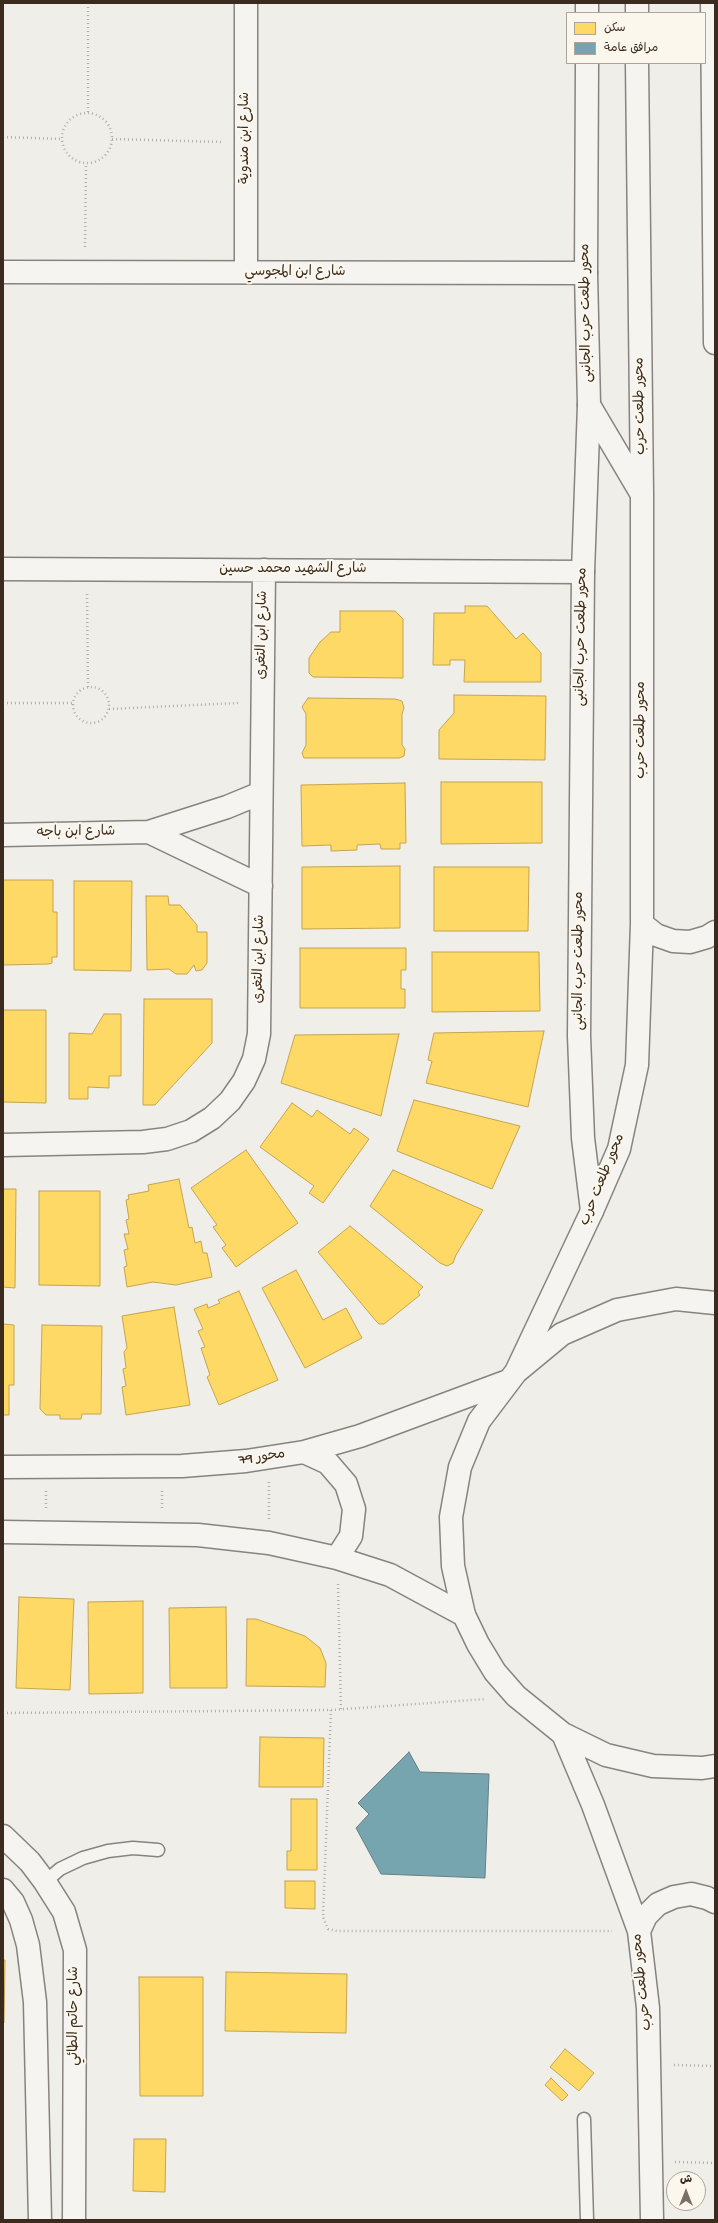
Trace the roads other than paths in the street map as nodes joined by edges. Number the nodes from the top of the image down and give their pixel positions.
1 (246, 3) edge
2 (712, 3) edge
3 (587, 64) edge
4 (637, 64) edge
5 (3, 272) edge
6 (246, 272) junction
7 (586, 273) junction
8 (715, 343) edge
9 (589, 405) junction
10 (642, 494) junction
11 (3, 569) edge
12 (264, 570) junction
13 (582, 572) junction
14 (261, 793) junction
15 (3, 818) edge
16 (149, 832) junction
17 (11, 835) edge
18 (261, 886) junction
19 (642, 924) junction
20 (715, 932) edge
21 (3, 1145) edge
22 (592, 1210) junction
23 (715, 1303) edge
24 (512, 1376) junction
25 (304, 1452) junction
26 (3, 1467) edge
27 (3, 1532) edge
28 (337, 1558) junction
29 (464, 1615) junction
30 (563, 1734) junction
31 (715, 1766) edge
32 (3, 1836) edge
33 (158, 1850) dead end
34 (45, 1882) junction
35 (3, 1890) edge
36 (715, 1902) edge
37 (638, 1931) junction
38 (584, 2119) dead end
39 (40, 2220) edge
40 (74, 2220) edge
41 (587, 2220) edge
42 (652, 2220) edge

1 - 6 street, شارع ابن مندوية
2 - 8 street
3 - 7 street, محور طلعت حرب الجانبى
4 - 10 street, محور طلعت حرب
5 - 6 street, شارع ابن المجوسي
6 - 7 street, شارع ابن المجوسي
7 - 9 street, محور طلعت حرب الجانبى
9 - 10 street
9 - 13 street, محور طلعت حرب الجانبى
10 - 19 street, محور طلعت حرب
11 - 12 street, شارع الشهيد محمد حسين
12 - 13 street, شارع الشهيد محمد حسين
12 - 14 street, شارع ابن التغرى
13 - 22 street, محور طلعت حرب الجانبى
14 - 16 street, شارع ابن باجه
14 - 18 street, شارع ابن التغرى
15 - 17 street
16 - 17 street, شارع ابن باجه
16 - 18 street, شارع ابن باجه
18 - 21 street, شارع ابن التغرى
19 - 20 street
19 - 22 street, محور طلعت حرب
22 - 24 street, محور طلعت حرب
23 - 24 street
24 - 25 street, محور 79
24 - 29 street
25 - 26 street, محور 79
25 - 28 street
27 - 28 street
28 - 29 street
29 - 30 street
30 - 31 street
30 - 37 street, محور طلعت حرب
32 - 34 street, شارع حاتم الطائي
33 - 34 lane
34 - 40 street, شارع حاتم الطائي
35 - 39 street
36 - 37 street
37 - 42 street, محور طلعت حرب
38 - 41 lane

